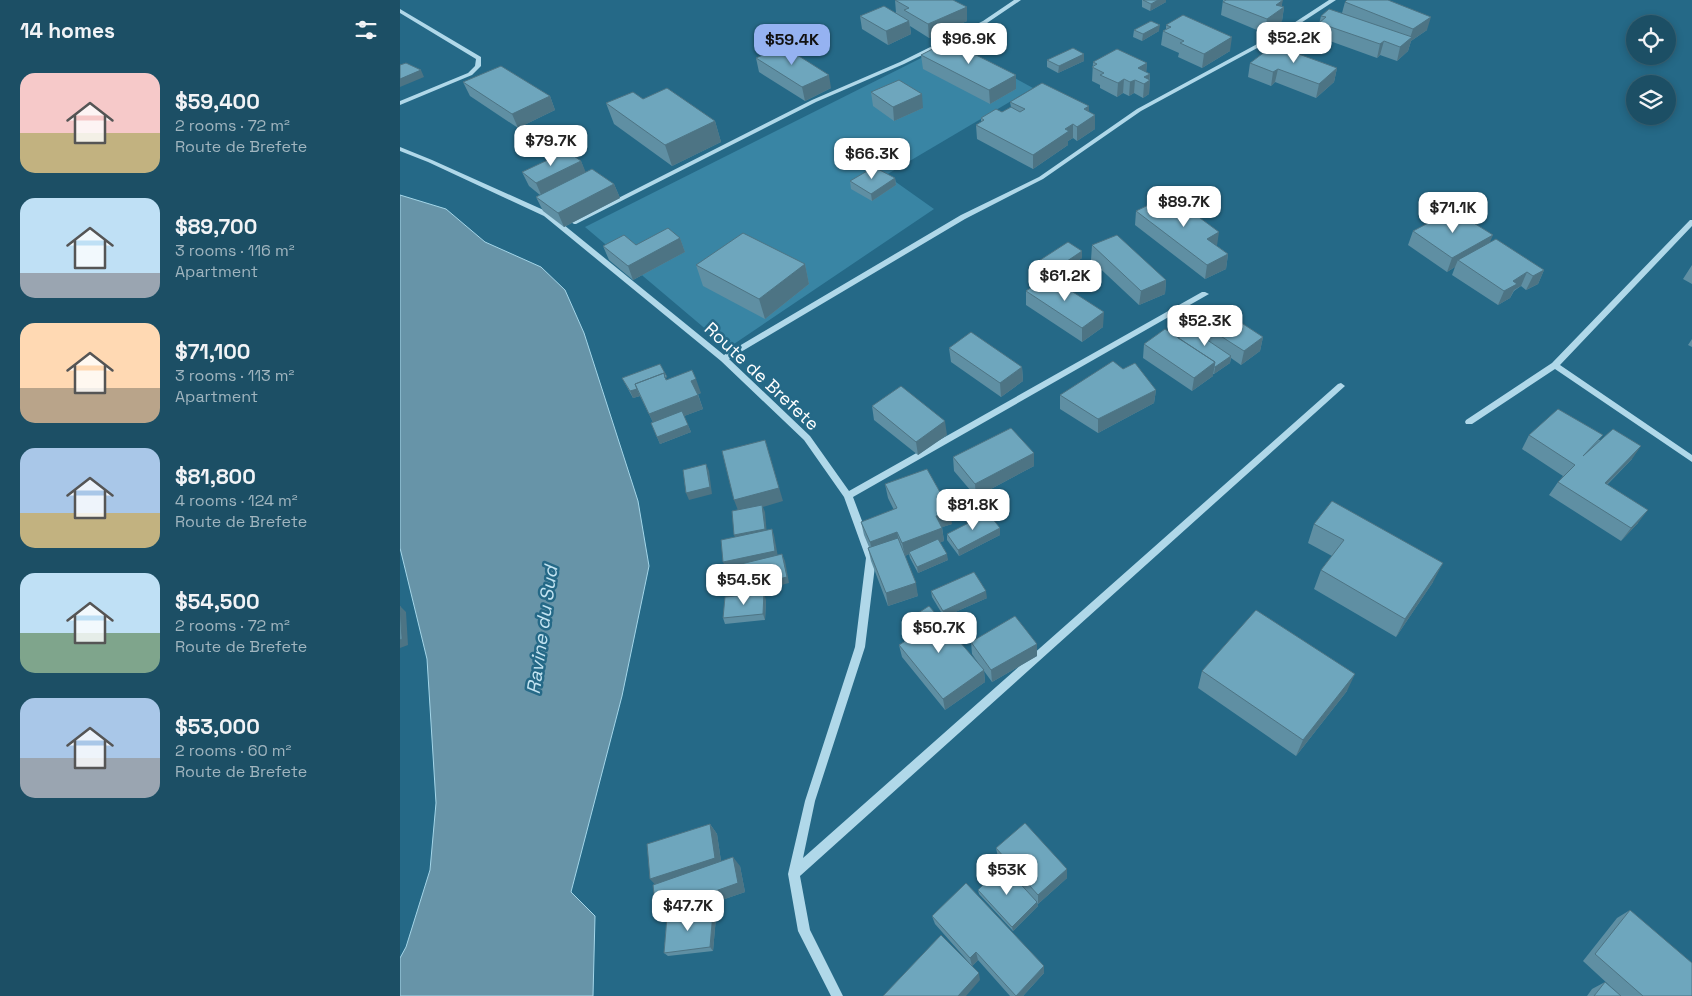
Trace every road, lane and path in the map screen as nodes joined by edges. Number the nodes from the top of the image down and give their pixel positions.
1 (1018, 0) edge
2 (1333, 0) edge
3 (400, 11) edge
4 (400, 103) edge
5 (400, 149) edge
6 (1692, 222) edge
7 (562, 228) junction
8 (1205, 294) dead end
9 (724, 359) junction
10 (1555, 365) junction
11 (1341, 386) dead end
12 (1468, 422) dead end
13 (1692, 459) edge
14 (848, 496) junction
15 (794, 875) junction
16 (837, 996) edge

1 - 7 street
2 - 9 street
3 - 4 street
5 - 7 street, Route de Brefete
6 - 10 street
7 - 9 street, Route de Brefete
8 - 14 street
9 - 14 street, Route de Brefete
10 - 12 street
10 - 13 street
11 - 15 street
14 - 15 street, Route de Brefete
15 - 16 street, Route de Brefete

